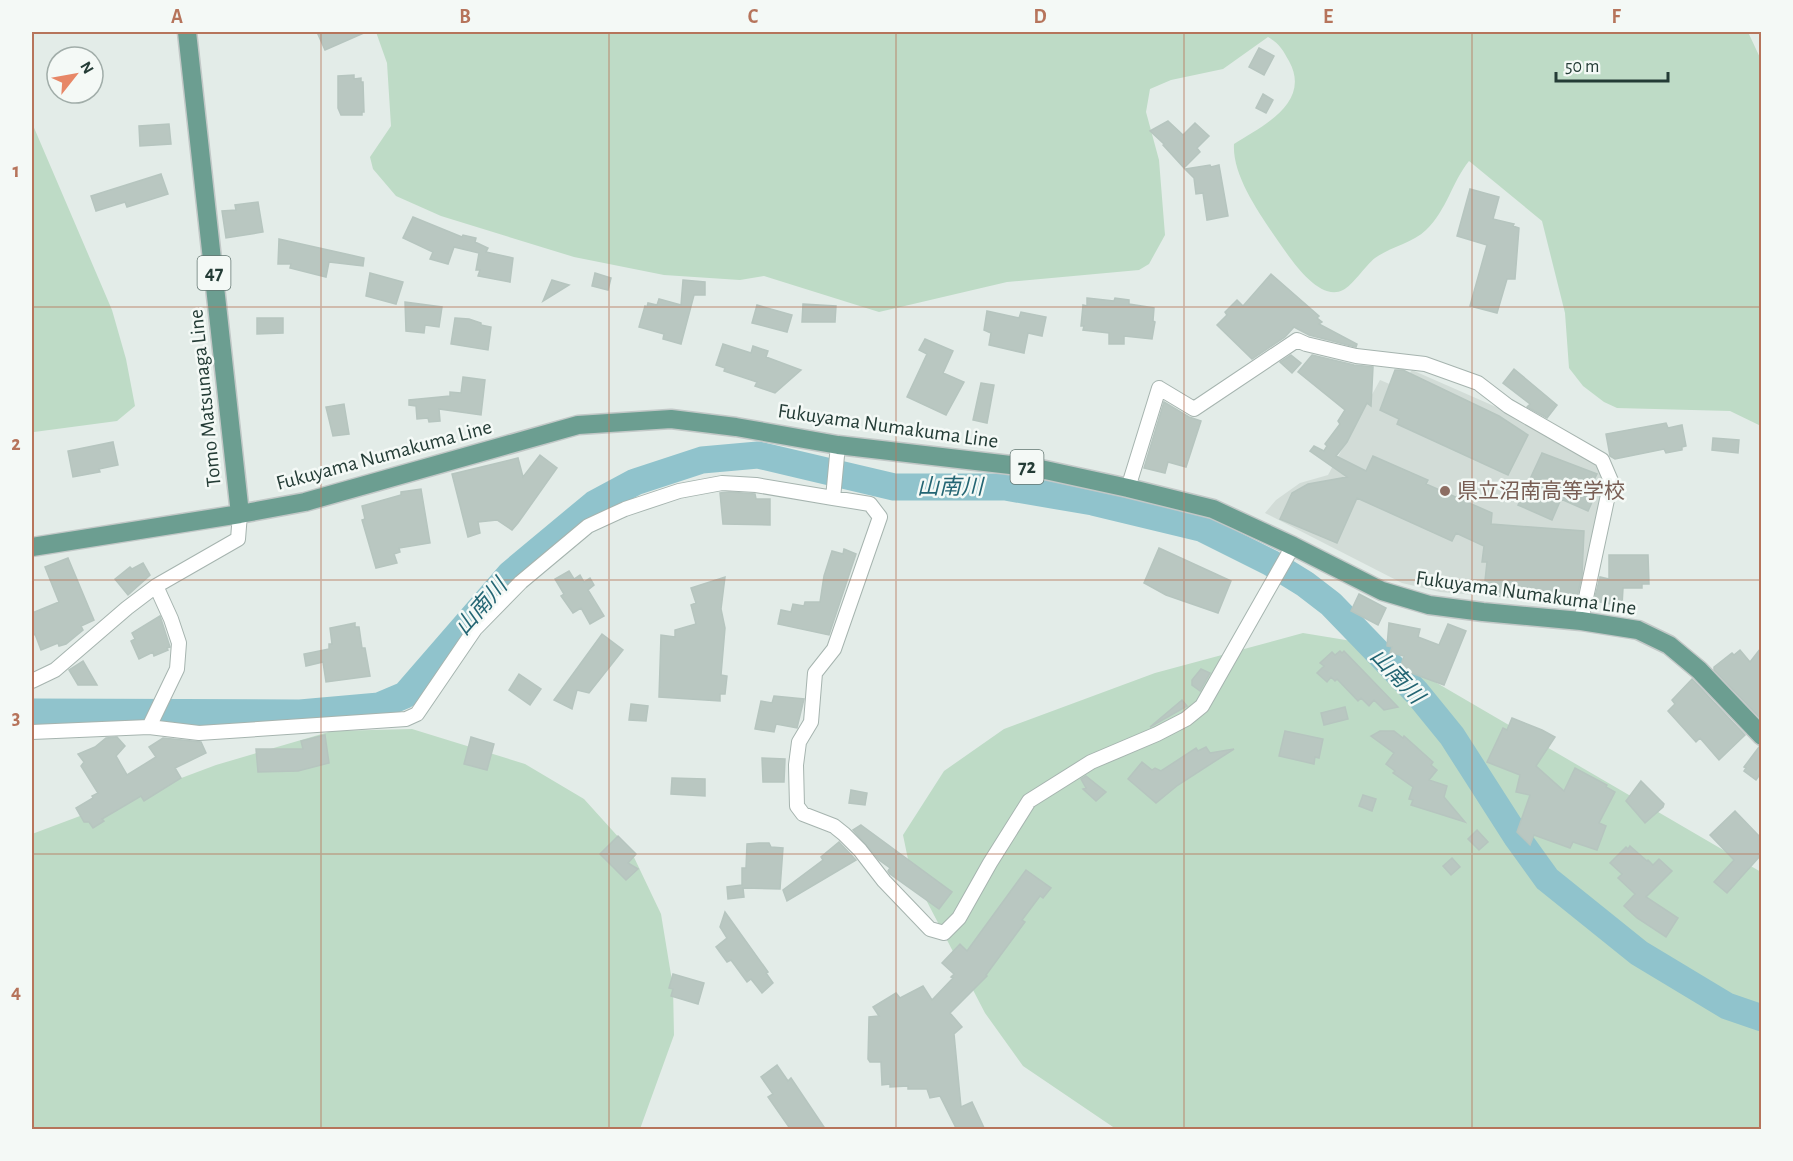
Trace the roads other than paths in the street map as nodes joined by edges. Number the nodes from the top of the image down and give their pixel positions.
1 (187, 32) edge
2 (838, 445) junction
3 (1128, 488) junction
4 (833, 496) junction
5 (240, 514) junction
6 (32, 547) edge
7 (1291, 551) junction
8 (156, 586) junction
9 (1581, 621) junction
10 (32, 681) edge
11 (152, 724) junction
12 (32, 732) edge
13 (1760, 733) edge

1 - 5 main road, Tomo Matsunaga Line / 47
2 - 3 main road, Fukuyama Numakuma Line / 72
2 - 4 street
2 - 5 main road, Fukuyama Numakuma Line / 72
3 - 7 main road, Fukuyama Numakuma Line / 72
3 - 9 street
4 - 7 street
4 - 11 street
5 - 6 main road, Tomo Matsunaga Line
5 - 8 street
7 - 9 main road, Fukuyama Numakuma Line / 72
8 - 10 street
8 - 11 street
9 - 13 main road, Fukuyama Numakuma Line / 72
11 - 12 street

